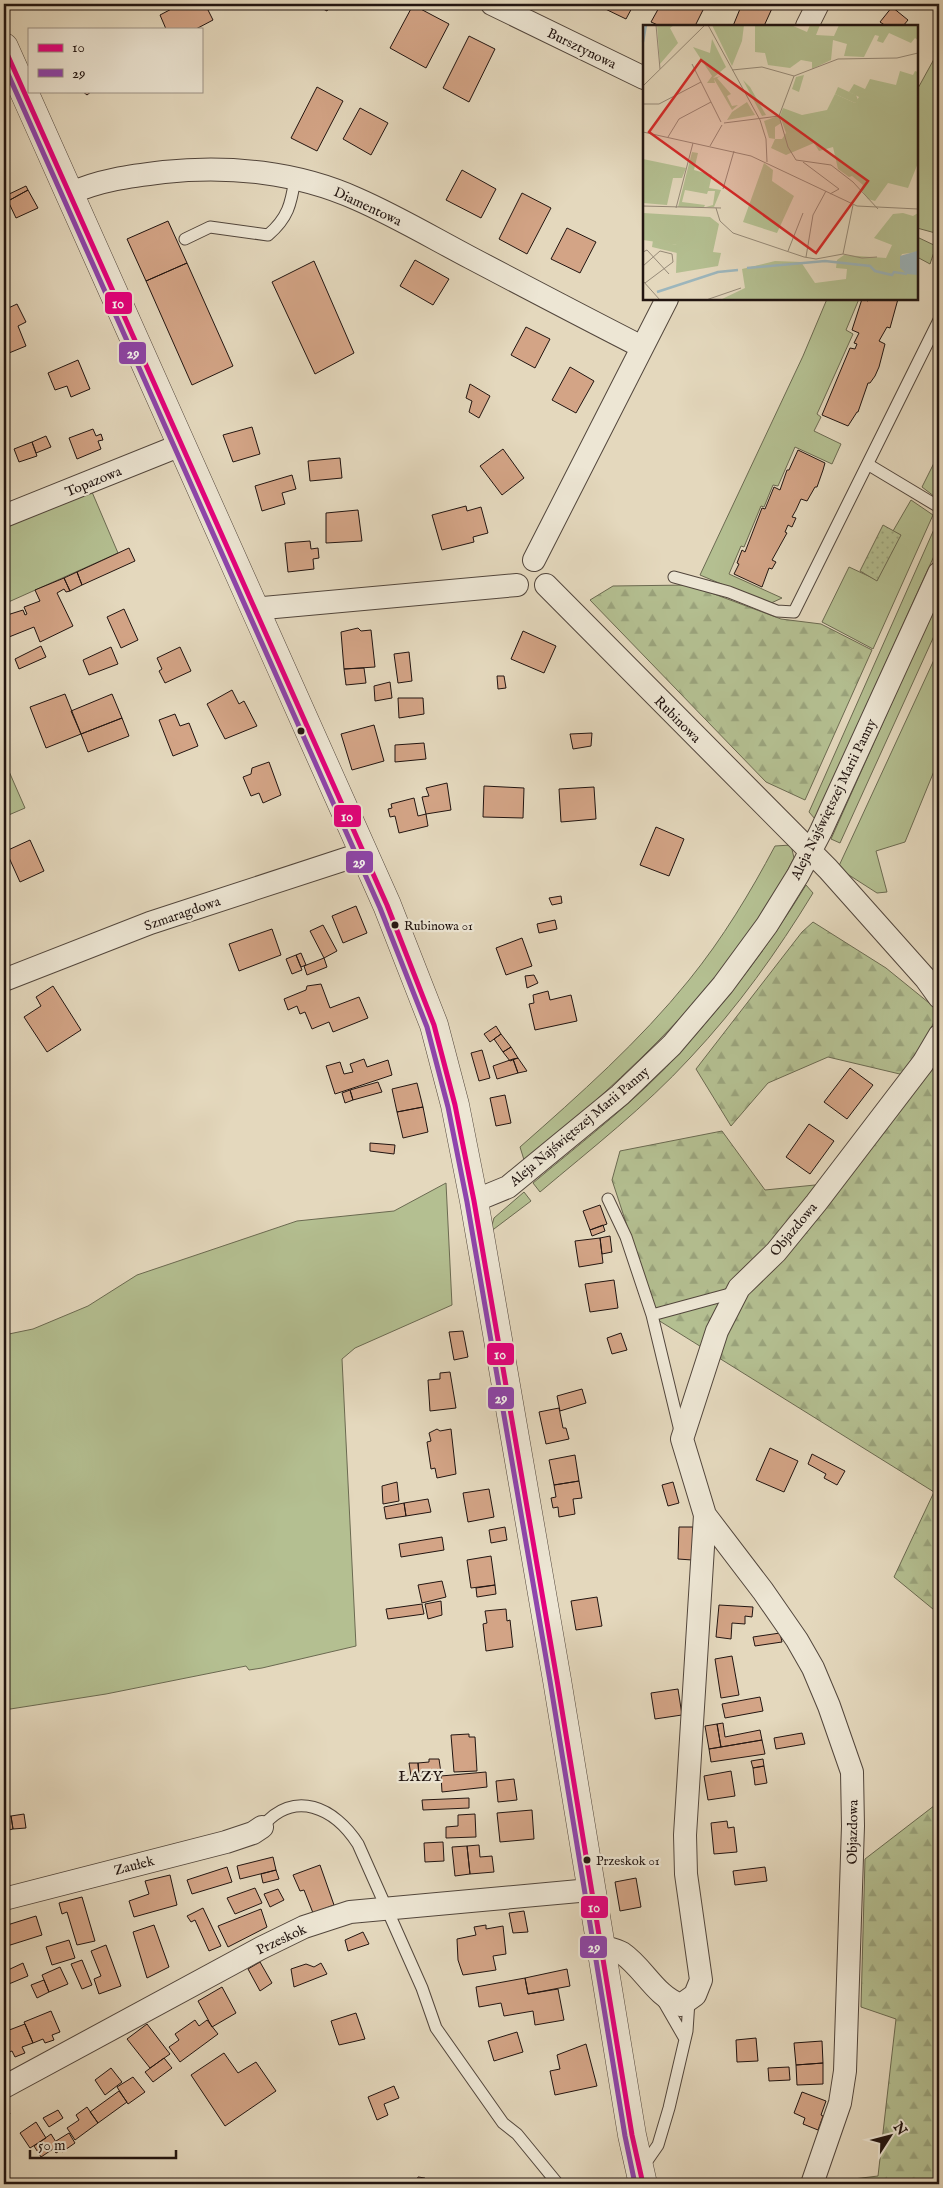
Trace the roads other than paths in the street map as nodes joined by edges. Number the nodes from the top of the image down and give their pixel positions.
1 (492, 4) edge
2 (818, 4) edge
3 (808, 25) edge
4 (4, 47) edge
5 (643, 78) edge
6 (295, 179) junction
7 (69, 194) junction
8 (185, 239) dead end
9 (666, 300) edge
10 (939, 320) edge
11 (642, 347) junction
12 (181, 445) junction
13 (869, 465) junction
14 (939, 508) edge
15 (4, 516) edge
16 (534, 560) junction
17 (939, 573) edge
18 (674, 577) dead end
19 (517, 585) junction
20 (546, 585) junction
21 (253, 610) junction
22 (810, 852) junction
23 (364, 853) junction
24 (4, 980) edge
25 (939, 997) edge
26 (939, 1036) edge
27 (608, 1199) dead end
28 (474, 1201) junction
29 (737, 1292) junction
30 (652, 1315) junction
31 (682, 1439) junction
32 (705, 1515) junction
33 (262, 1827) joint
34 (590, 1890) junction
35 (4, 1899) edge
36 (386, 1910) junction
37 (599, 1946) junction
38 (658, 1991) junction
39 (689, 2001) junction
40 (685, 2039) junction
41 (4, 2087) edge
42 (641, 2178) edge
43 (558, 2184) edge
44 (812, 2184) edge

1 - 5 street, Bursztynowa
2 - 3 street
4 - 7 street
6 - 7 street, Diamentowa
6 - 8 lane
6 - 11 street, Diamentowa
7 - 12 street
9 - 11 street
10 - 13 lane
11 - 16 street
12 - 15 street, Topazowa
12 - 21 street
13 - 14 lane
13 - 18 lane
16 - 19 street
16 - 20 street, Rubinowa
17 - 22 street, Aleja Najświętszej Marii Panny
19 - 20 street
19 - 21 street
20 - 22 street, Rubinowa
21 - 23 street
22 - 25 street, Rubinowa
22 - 28 street, Aleja Najświętszej Marii Panny
23 - 24 street, Szmaragdowa
23 - 28 street
26 - 29 street, Objazdowa
27 - 30 lane, Objazdowa
28 - 34 street
29 - 30 lane
29 - 31 street, Objazdowa
30 - 31 lane, Objazdowa
31 - 32 street, Objazdowa
32 - 39 street, Objazdowa
32 - 44 street, Objazdowa
33 - 35 street, Zaułek
33 - 36 lane
34 - 36 street, Przeskok
34 - 37 street
36 - 41 street, Przeskok
36 - 43 lane
37 - 38 street
37 - 42 street
38 - 39 street
38 - 40 lane
39 - 40 lane
40 - 42 lane

